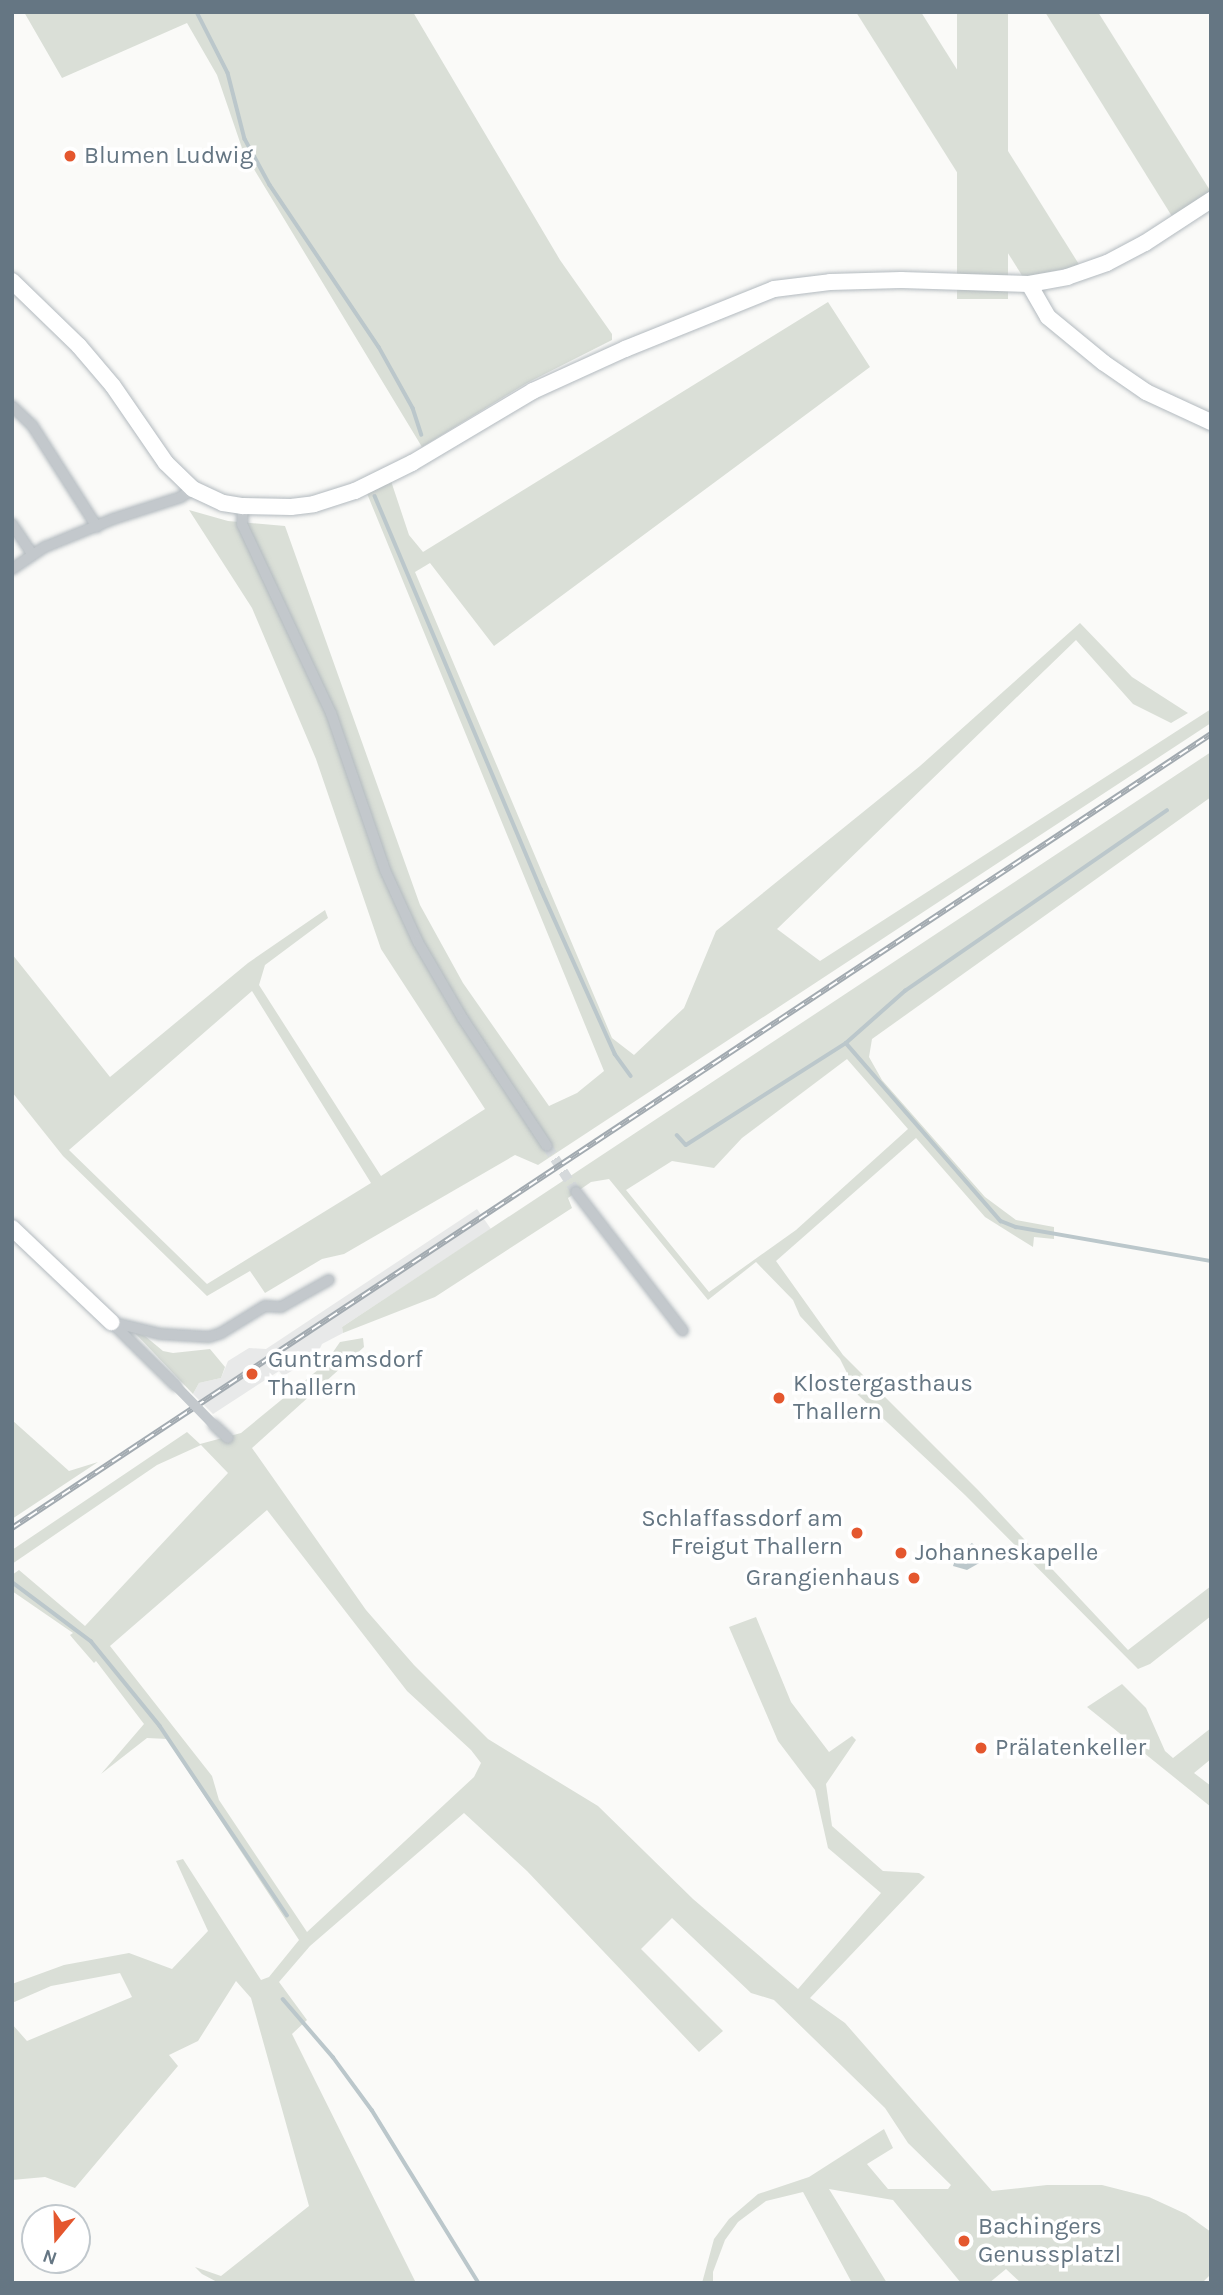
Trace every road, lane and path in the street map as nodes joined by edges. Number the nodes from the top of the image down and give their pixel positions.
1 (1211, 200) edge
2 (12, 281) edge
3 (1029, 284) junction
4 (12, 406) edge
5 (1211, 422) edge
6 (193, 489) junction
7 (243, 506) junction
8 (12, 524) edge
9 (97, 527) junction
10 (33, 555) junction
11 (12, 569) edge
12 (547, 1146) tunnel mouth
13 (576, 1192) tunnel mouth
14 (12, 1228) edge
15 (329, 1280) dead end
16 (111, 1322) junction
17 (683, 1331) dead end
18 (228, 1438) dead end

1 - 3 street
2 - 6 street
3 - 5 street
3 - 7 street
4 - 9 street
6 - 7 street
6 - 9 street
7 - 12 street
8 - 10 street
9 - 10 street
10 - 11 street
13 - 17 street
14 - 16 street
15 - 16 street
16 - 18 street, bridge

